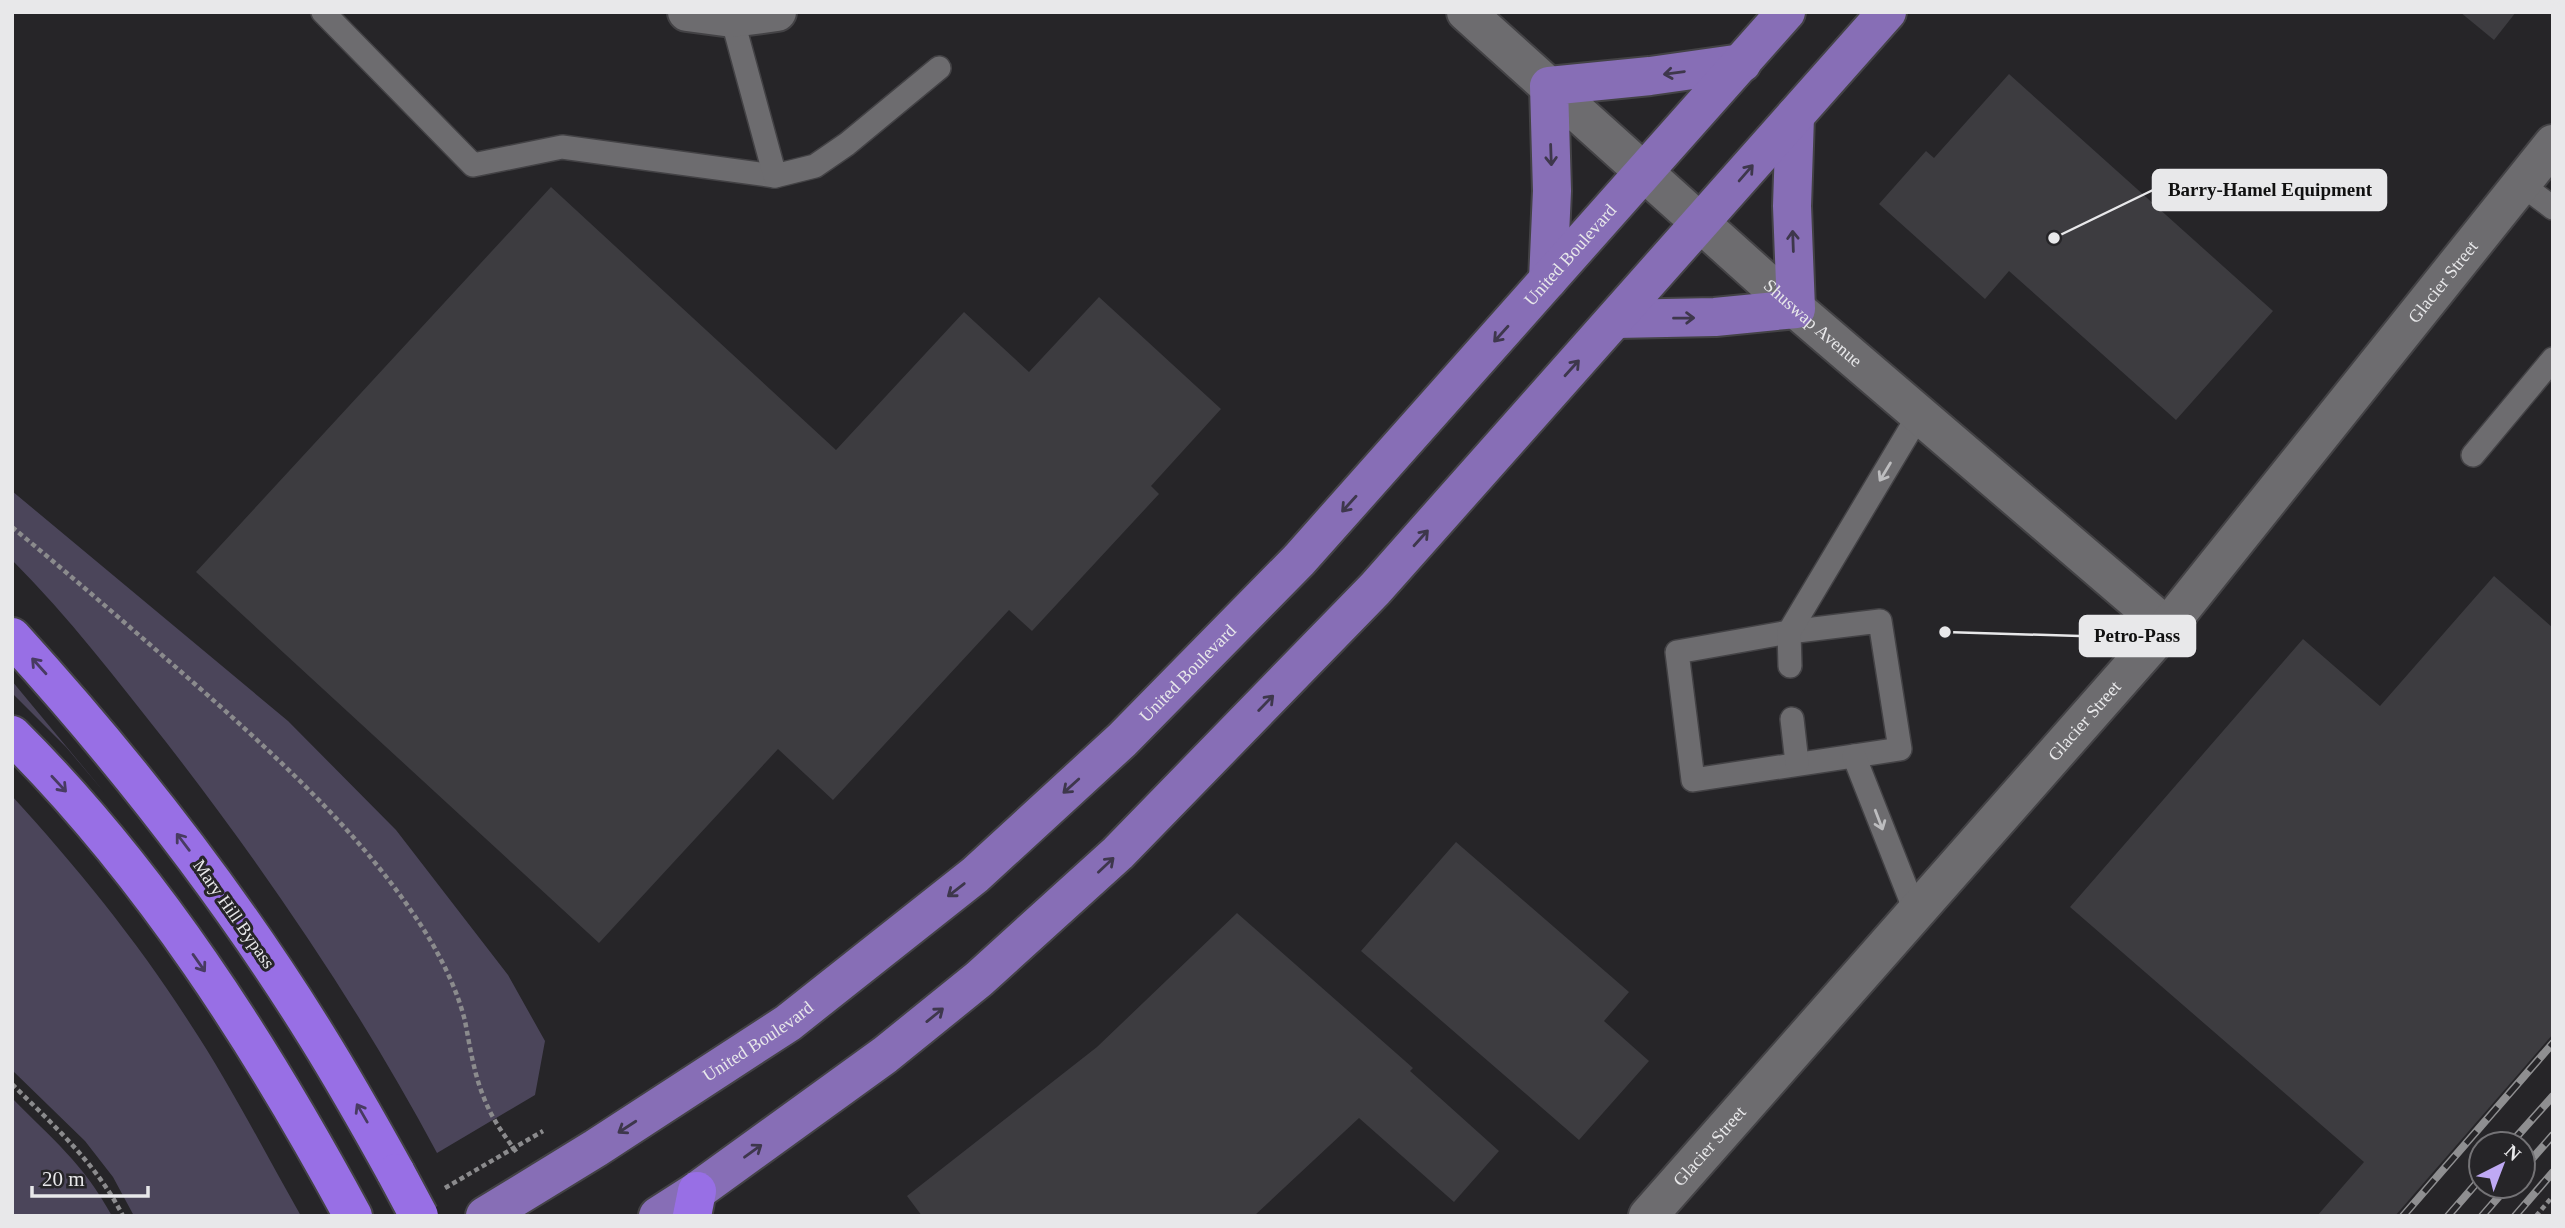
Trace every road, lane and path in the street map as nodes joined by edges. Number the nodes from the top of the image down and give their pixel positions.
1 (324, 12) edge
2 (687, 12) edge
3 (1786, 12) edge
4 (1887, 12) edge
5 (775, 13) edge
6 (732, 18) junction
7 (1486, 19) edge
8 (1742, 63) junction
9 (939, 68) dead end
10 (1549, 86) junction
11 (1795, 116) junction
12 (2553, 144) edge
13 (1645, 174) junction
14 (775, 176) junction
15 (2521, 184) junction
16 (2553, 208) edge
17 (1701, 224) junction
18 (1548, 280) junction
19 (1796, 309) junction
20 (1616, 319) junction
21 (2553, 359) edge
22 (1920, 413) junction
23 (2473, 455) dead end
24 (12, 527) edge
25 (2167, 627) junction
26 (1789, 632) junction
27 (12, 637) edge
28 (1790, 666) dead end
29 (1792, 719) dead end
30 (12, 735) edge
31 (1854, 756) junction
32 (1797, 763) junction
33 (1916, 913) junction
34 (12, 1084) edge
35 (2553, 1196) edge
36 (429, 1204) edge
37 (695, 1204) edge
38 (349, 1208) edge
39 (123, 1216) edge
40 (485, 1216) edge
41 (658, 1216) edge
42 (1648, 1216) edge
43 (2536, 1216) edge

1 - 14 lane
2 - 6 street
3 - 8 main road, United Boulevard
4 - 11 main road
5 - 6 street
6 - 14 lane
7 - 10 street, Shuswap Avenue
8 -> 10 main road
8 - 13 main road, United Boulevard
9 - 14 lane
10 - 13 street, Shuswap Avenue
10 -> 18 main road
17 -> 11 main road
19 -> 11 main road
12 - 15 street, Glacier Street
13 - 17 street, Shuswap Avenue
13 - 18 main road, United Boulevard
15 - 16 lane
15 - 25 street, Glacier Street
17 - 19 street, Shuswap Avenue
17 - 20 main road
18 -> 40 main road, United Boulevard
20 -> 19 main road
19 - 22 street, Shuswap Avenue
37 -> 20 main road
21 - 23 lane
22 - 25 street, Shuswap Avenue
22 -> 26 lane
24 - 36 path
25 - 33 street, Glacier Street
26 - 28 lane
26 - 31 lane
26 - 32 lane
36 -> 27 highway, Mary Hill Bypass, bridge
29 - 32 lane
30 -> 38 highway
31 - 32 lane
31 -> 33 lane
33 - 42 street, Glacier Street
34 - 39 path
35 - 43 path
37 - 41 main road

